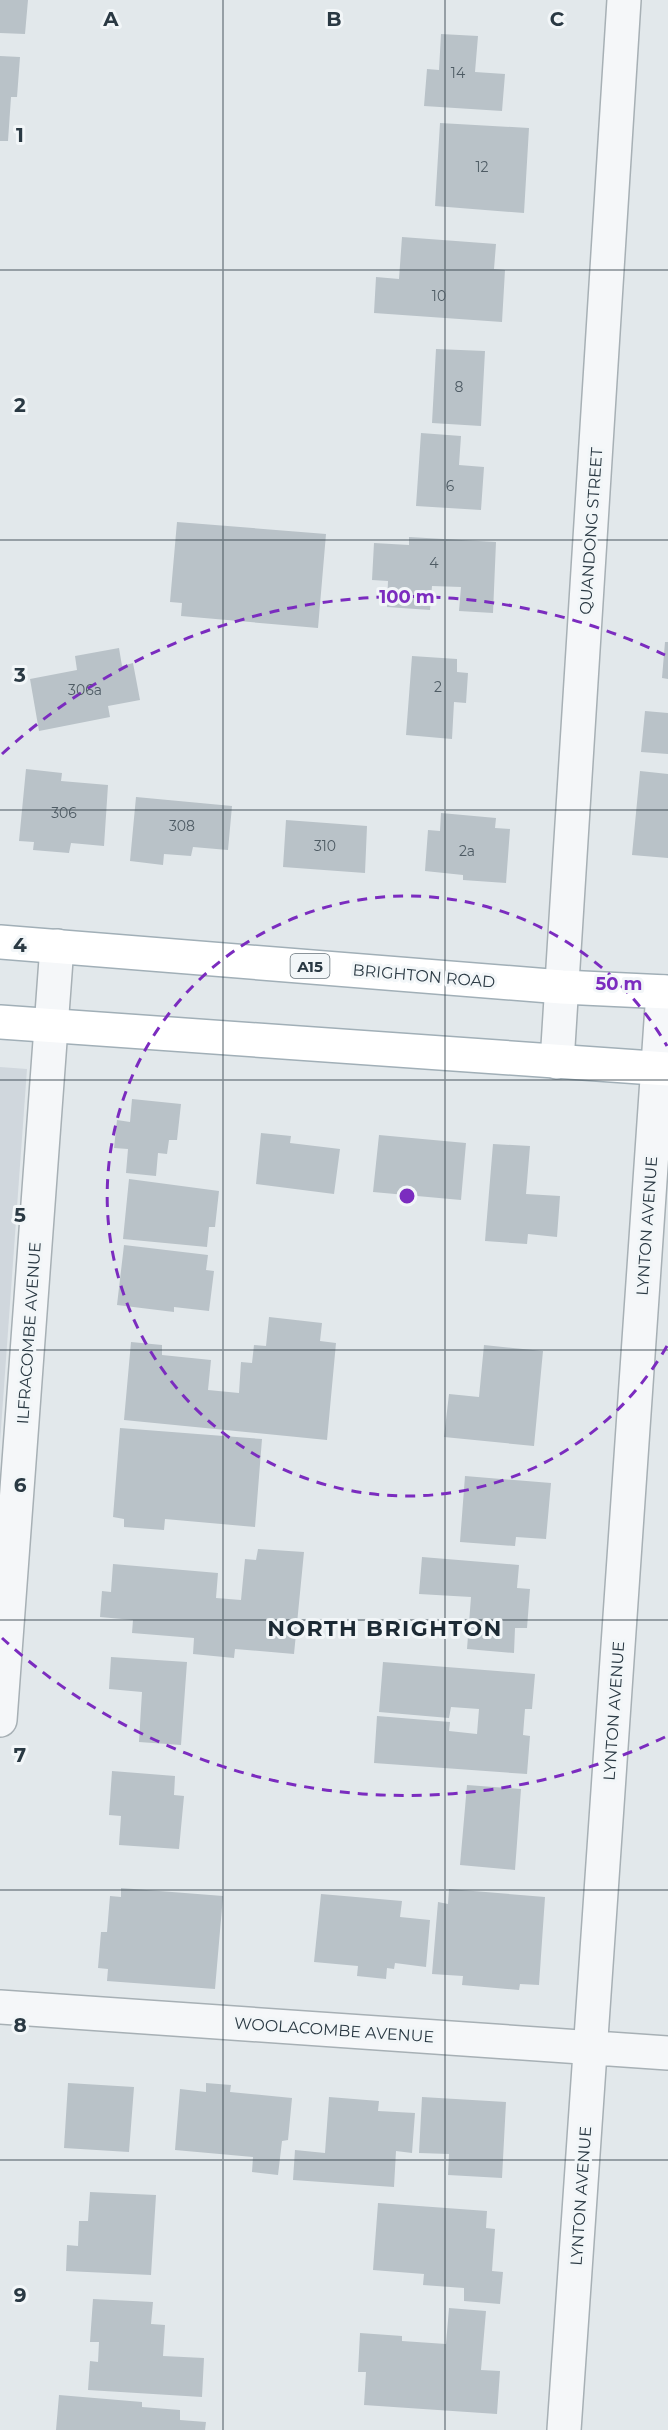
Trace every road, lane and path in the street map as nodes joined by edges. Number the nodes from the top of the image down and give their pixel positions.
1 (624, 0) edge
2 (0, 942) edge
3 (57, 946) junction
4 (562, 987) junction
5 (666, 992) edge
6 (0, 1022) edge
7 (52, 1026) junction
8 (557, 1062) junction
9 (663, 1069) edge
10 (0, 1720) edge
11 (0, 2007) edge
12 (592, 2048) junction
13 (668, 2053) edge
14 (564, 2430) edge

1 - 4 street, QUANDONG STREET
2 - 3 main road, BRIGHTON ROAD / A15
3 - 4 main road, BRIGHTON ROAD / A15
3 - 7 street, ILFRACOMBE AVENUE
4 - 5 main road, BRIGHTON ROAD / A15
4 - 8 street, QUANDONG STREET
5 - 9 street, LYNTON AVENUE
6 - 7 main road
7 - 8 main road
7 - 10 street, ILFRACOMBE AVENUE
8 - 9 main road
9 - 12 street, LYNTON AVENUE
11 - 12 street, WOOLACOMBE AVENUE
12 - 13 street, WOOLACOMBE AVENUE
12 - 14 street, LYNTON AVENUE

